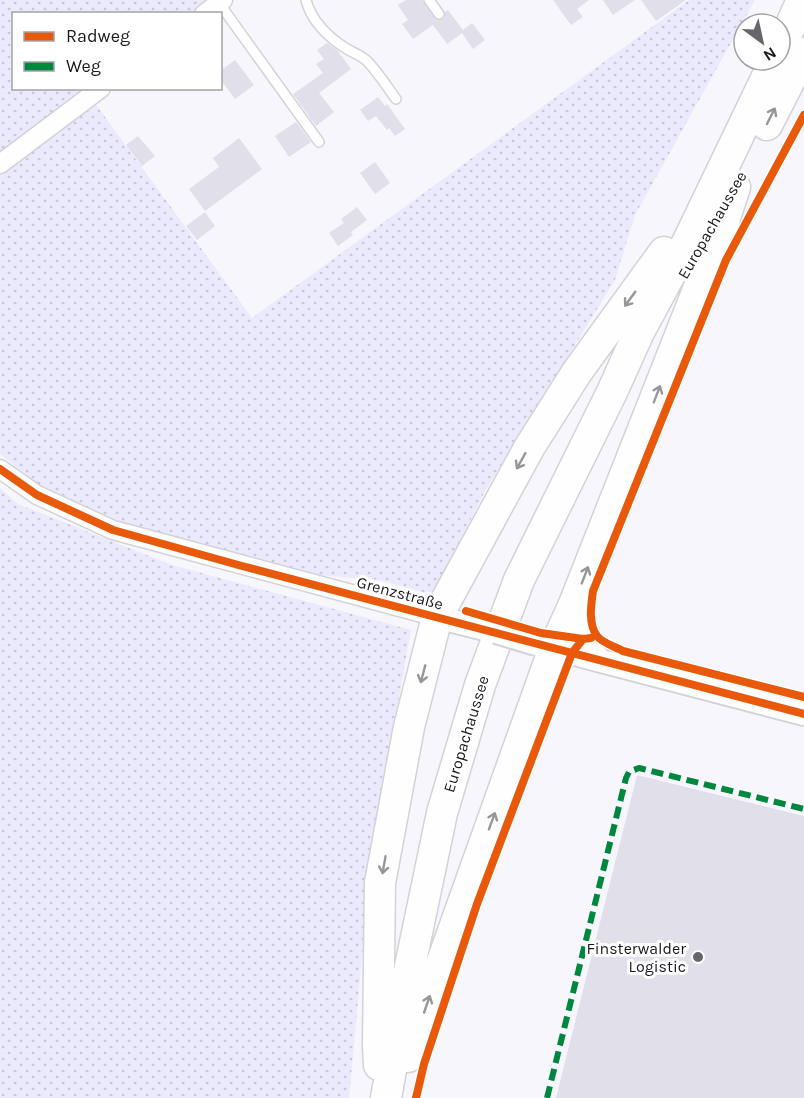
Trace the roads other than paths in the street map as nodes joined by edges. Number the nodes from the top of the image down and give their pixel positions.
1 (306, 0) edge
2 (429, 0) edge
3 (802, 0) edge
4 (221, 1) edge
5 (207, 12) edge
6 (438, 14) dead end
7 (792, 22) edge
8 (804, 53) edge
9 (770, 72) edge
10 (99, 90) edge
11 (396, 99) dead end
12 (319, 142) dead end
13 (0, 164) edge
14 (725, 186) junction
15 (0, 469) edge
16 (574, 604) junction
17 (449, 620) junction
18 (545, 646) junction
19 (600, 660) junction
20 (804, 714) edge
21 (382, 1098) edge
22 (388, 1098) edge

1 - 11 lane
2 - 6 lane
3 - 7 main road
4 - 5 street
4 - 12 lane
14 -> 8 main road, Europachaussee
9 - 14 main road, Europachaussee
10 - 13 street
16 -> 14 main road
14 -> 17 main road
14 - 22 main road, Europachaussee
15 - 17 street, Grenzstraße
16 - 18 main road
16 - 19 street
17 - 18 street, Grenzstraße, bridge
17 -> 21 main road
18 - 19 street, Grenzstraße
22 -> 18 main road
19 - 20 street, Grenzstraße

